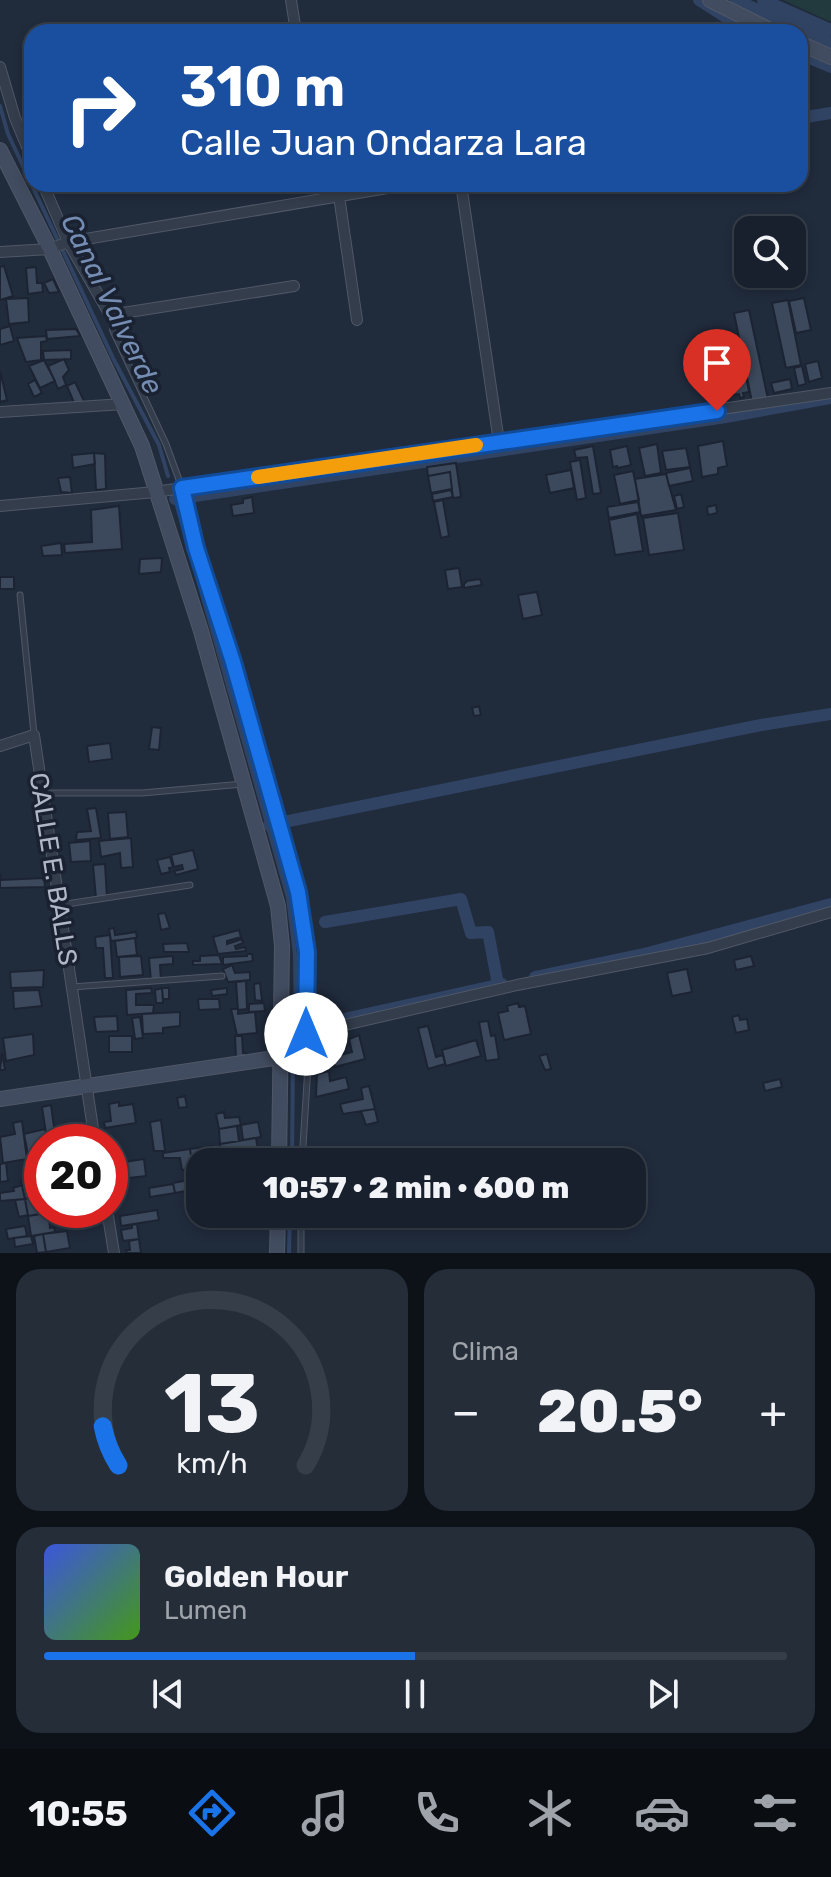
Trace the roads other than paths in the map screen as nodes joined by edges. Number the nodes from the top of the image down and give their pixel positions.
1 (291, 0) edge
2 (710, 0) edge
3 (295, 24) edge
4 (758, 24) edge
5 (808, 47) edge
6 (831, 57) edge
7 (0, 67) edge
8 (24, 140) edge
9 (0, 150) edge
10 (4, 171) edge
11 (46, 192) edge
12 (325, 192) edge
13 (363, 192) edge
14 (462, 192) edge
15 (339, 196) junction
16 (326, 198) junction
17 (68, 242) junction
18 (50, 249) junction
19 (0, 252) edge
20 (294, 286) dead end
21 (110, 315) junction
22 (357, 320) dead end
23 (831, 393) edge
24 (124, 404) junction
25 (0, 412) edge
26 (499, 442) junction
27 (182, 488) junction
28 (155, 492) junction
29 (0, 506) edge
30 (20, 595) dead end
31 (34, 735) junction
32 (0, 746) edge
33 (244, 784) junction
34 (41, 793) junction
35 (190, 885) dead end
36 (59, 905) junction
37 (831, 912) edge
38 (222, 976) dead end
39 (71, 987) junction
40 (306, 1039) junction
41 (281, 1051) junction
42 (86, 1085) junction
43 (0, 1099) edge
44 (92, 1124) edge
45 (279, 1148) edge
46 (303, 1148) edge
47 (110, 1228) edge
48 (278, 1228) edge
49 (301, 1228) edge
50 (114, 1253) edge
51 (277, 1253) edge
52 (301, 1253) edge

1 - 3 street
2 - 4 street
5 - 6 street
7 - 8 street
9 - 10 street
10 - 18 street
11 - 17 street
12 - 16 street
13 - 15 street
14 - 26 street
15 - 16 street
15 - 22 street
16 - 17 street
17 - 18 street
17 - 21 street
18 - 19 street
18 - 24 street
20 - 21 street
21 - 27 lane
23 - 26 street
24 - 25 street
24 - 28 street
26 - 27 street
27 - 28 street
27 - 40 lane
28 - 29 street
28 - 33 street
30 - 31 lane, CALLE E. BALLS
31 - 32 street
31 - 34 street, CALLE E. BALLS
33 - 34 lane
33 - 41 street
34 - 36 street, CALLE E. BALLS
35 - 36 lane
36 - 39 street, CALLE E. BALLS
37 - 40 street
38 - 39 lane
39 - 42 street, CALLE E. BALLS
40 - 41 street
40 - 46 lane
41 - 42 street
41 - 45 street
42 - 43 street
42 - 44 street, CALLE E. BALLS
47 - 50 street
48 - 51 street
49 - 52 lane

